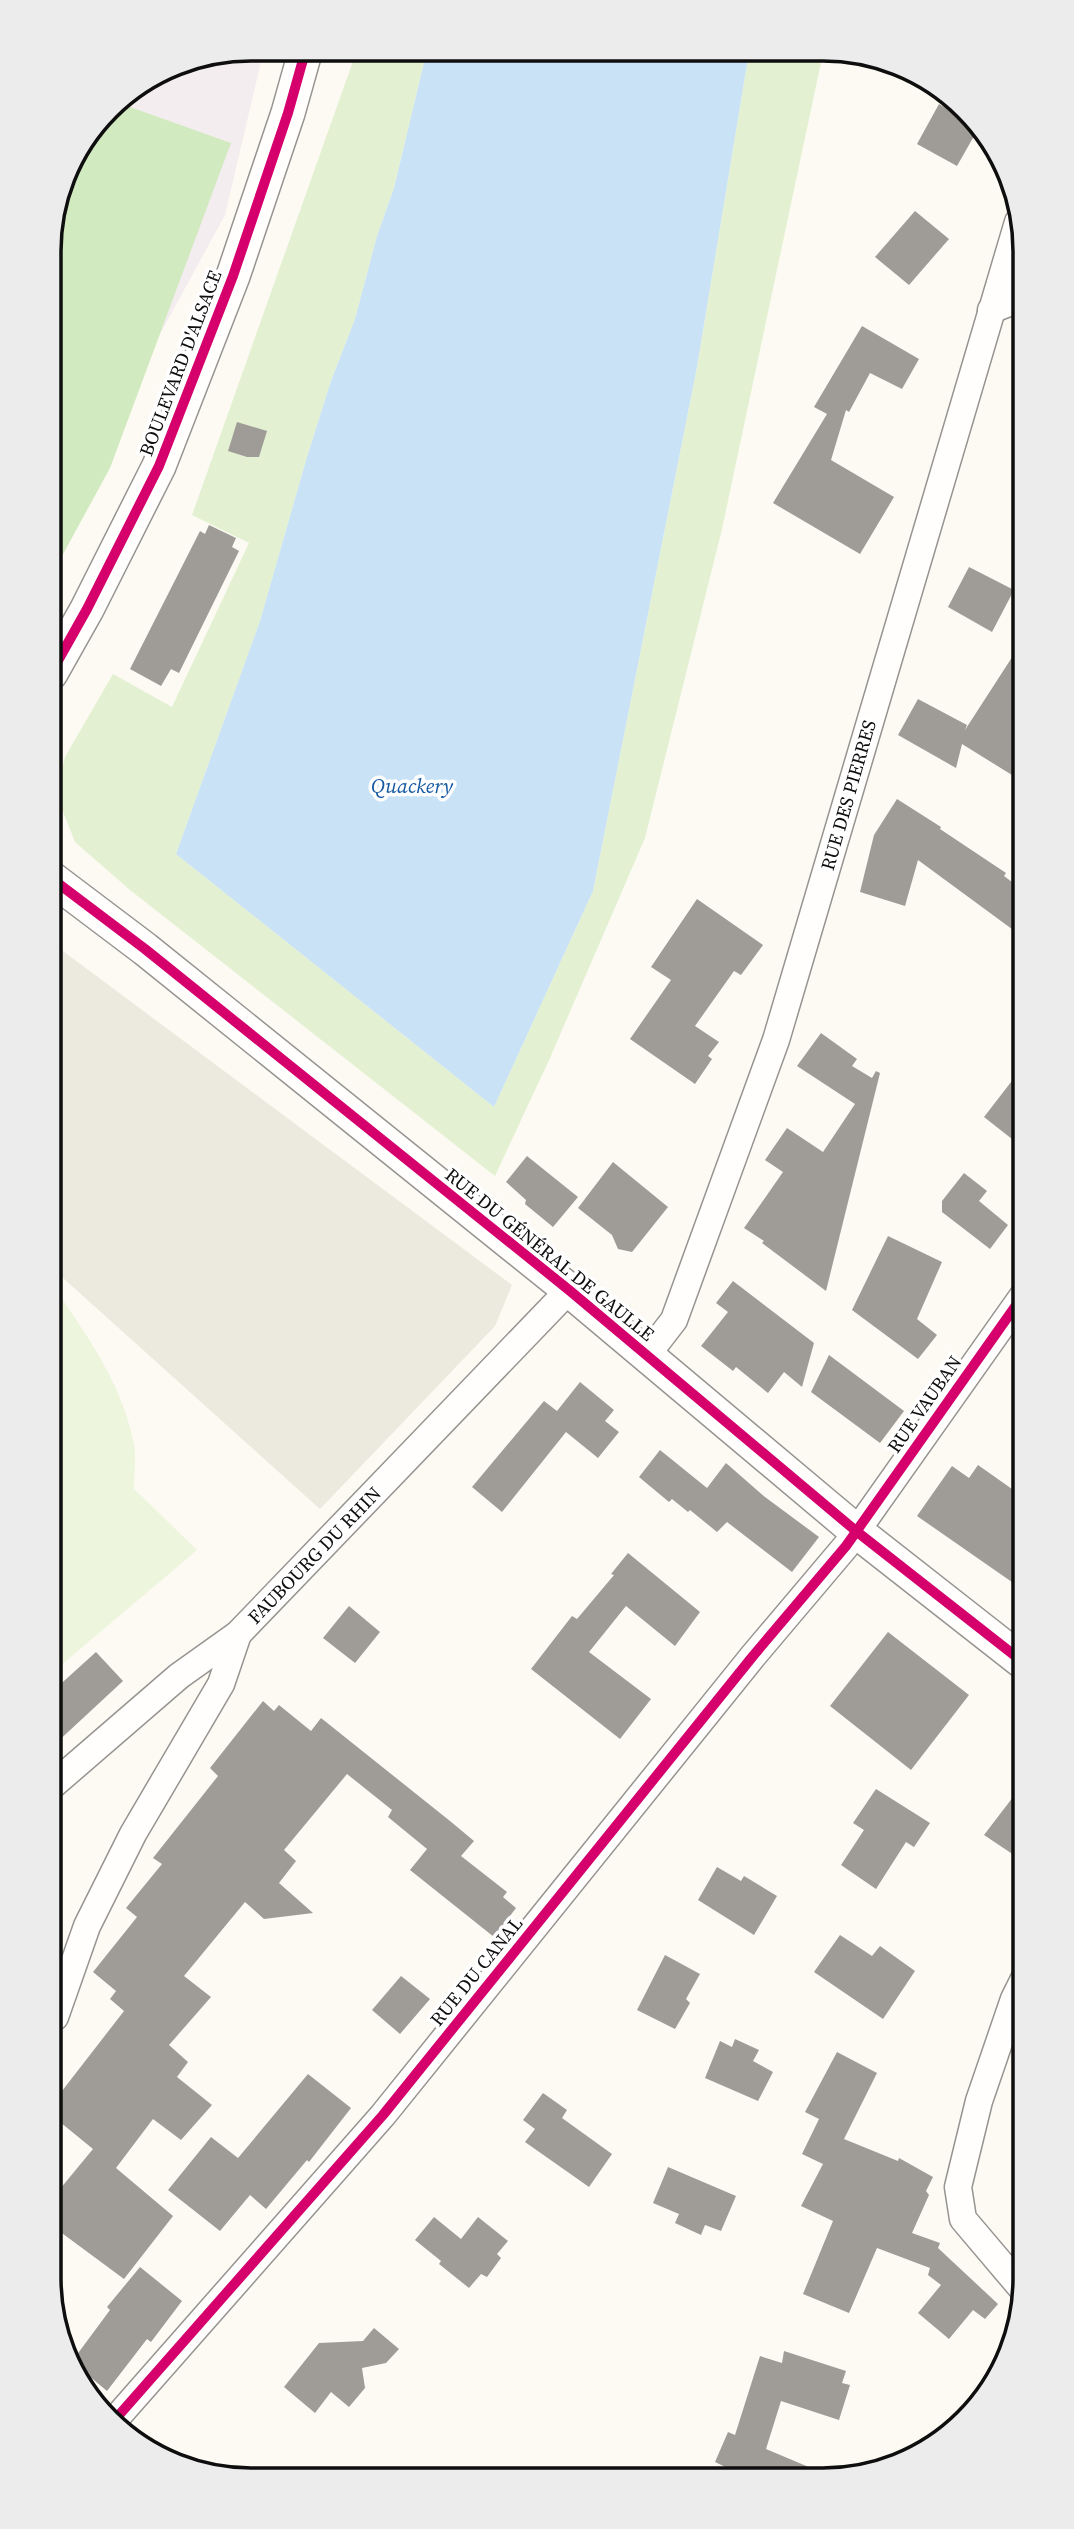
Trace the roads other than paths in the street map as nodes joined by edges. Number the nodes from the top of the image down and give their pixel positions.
1 (303, 61) edge
2 (1012, 241) edge
3 (1013, 301) edge
4 (991, 310) junction
5 (62, 654) edge
6 (62, 886) edge
7 (569, 1290) junction
8 (1012, 1309) edge
9 (647, 1354) junction
10 (856, 1531) junction
11 (239, 1634) junction
12 (1012, 1654) edge
13 (61, 1778) edge
14 (61, 2000) edge
15 (1012, 2004) edge
16 (1012, 2277) edge
17 (119, 2414) edge

1 - 5 street, BOULEVARD D'ALSACE
2 - 4 street, RUE DES PIERRES
3 - 4 street
4 - 9 street, RUE DES PIERRES
6 - 7 street, RUE DU GÉNÉRAL DE GAULLE
7 - 9 street, RUE DU GÉNÉRAL DE GAULLE
7 - 11 street, FAUBOURG DU RHIN
8 - 10 street, RUE VAUBAN
9 - 10 street, RUE DU GÉNÉRAL DE GAULLE
10 - 12 street, RUE DU GÉNÉRAL DE GAULLE
10 - 17 street, RUE DU CANAL
11 - 13 street
11 - 14 street, FAUBOURG DU RHIN
15 - 16 street

